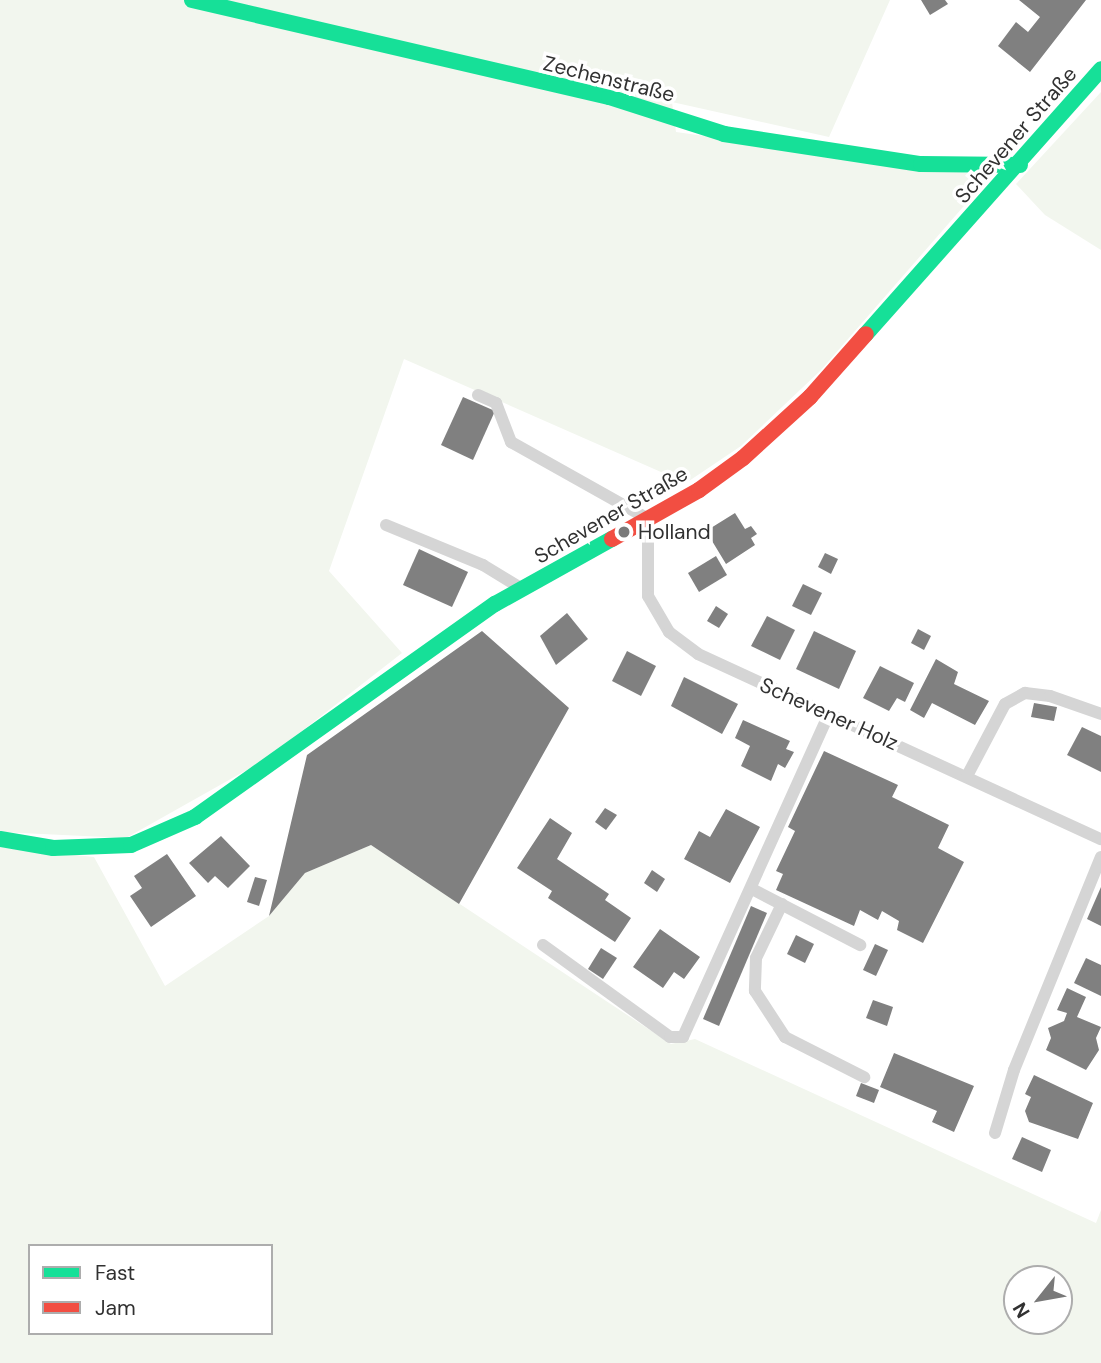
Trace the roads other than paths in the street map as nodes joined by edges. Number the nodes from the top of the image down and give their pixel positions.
1 (192, 0) edge
2 (1101, 69) edge
3 (1020, 165) junction
4 (478, 395) dead end
5 (648, 519) junction
6 (386, 525) dead end
7 (522, 589) junction
8 (829, 714) junction
9 (1101, 714) edge
10 (967, 776) junction
11 (0, 839) edge
12 (1101, 839) edge
13 (1101, 858) edge
14 (752, 889) junction
15 (782, 904) junction
16 (543, 945) dead end
17 (860, 945) dead end
18 (864, 1077) dead end
19 (995, 1133) dead end

1 - 3 main road, Zechenstraße
2 - 3 main road, Schevener Straße
3 - 5 main road, Schevener Straße
4 - 5 lane
5 - 7 main road, Schevener Straße
5 - 8 lane, Schevener Holz
6 - 7 lane
7 - 11 main road, Schevener Straße
8 - 10 lane, Schevener Holz
8 - 14 lane
9 - 10 lane
10 - 12 lane, Schevener Holz
13 - 19 lane
14 - 15 lane
14 - 16 lane
15 - 17 lane
15 - 18 lane

